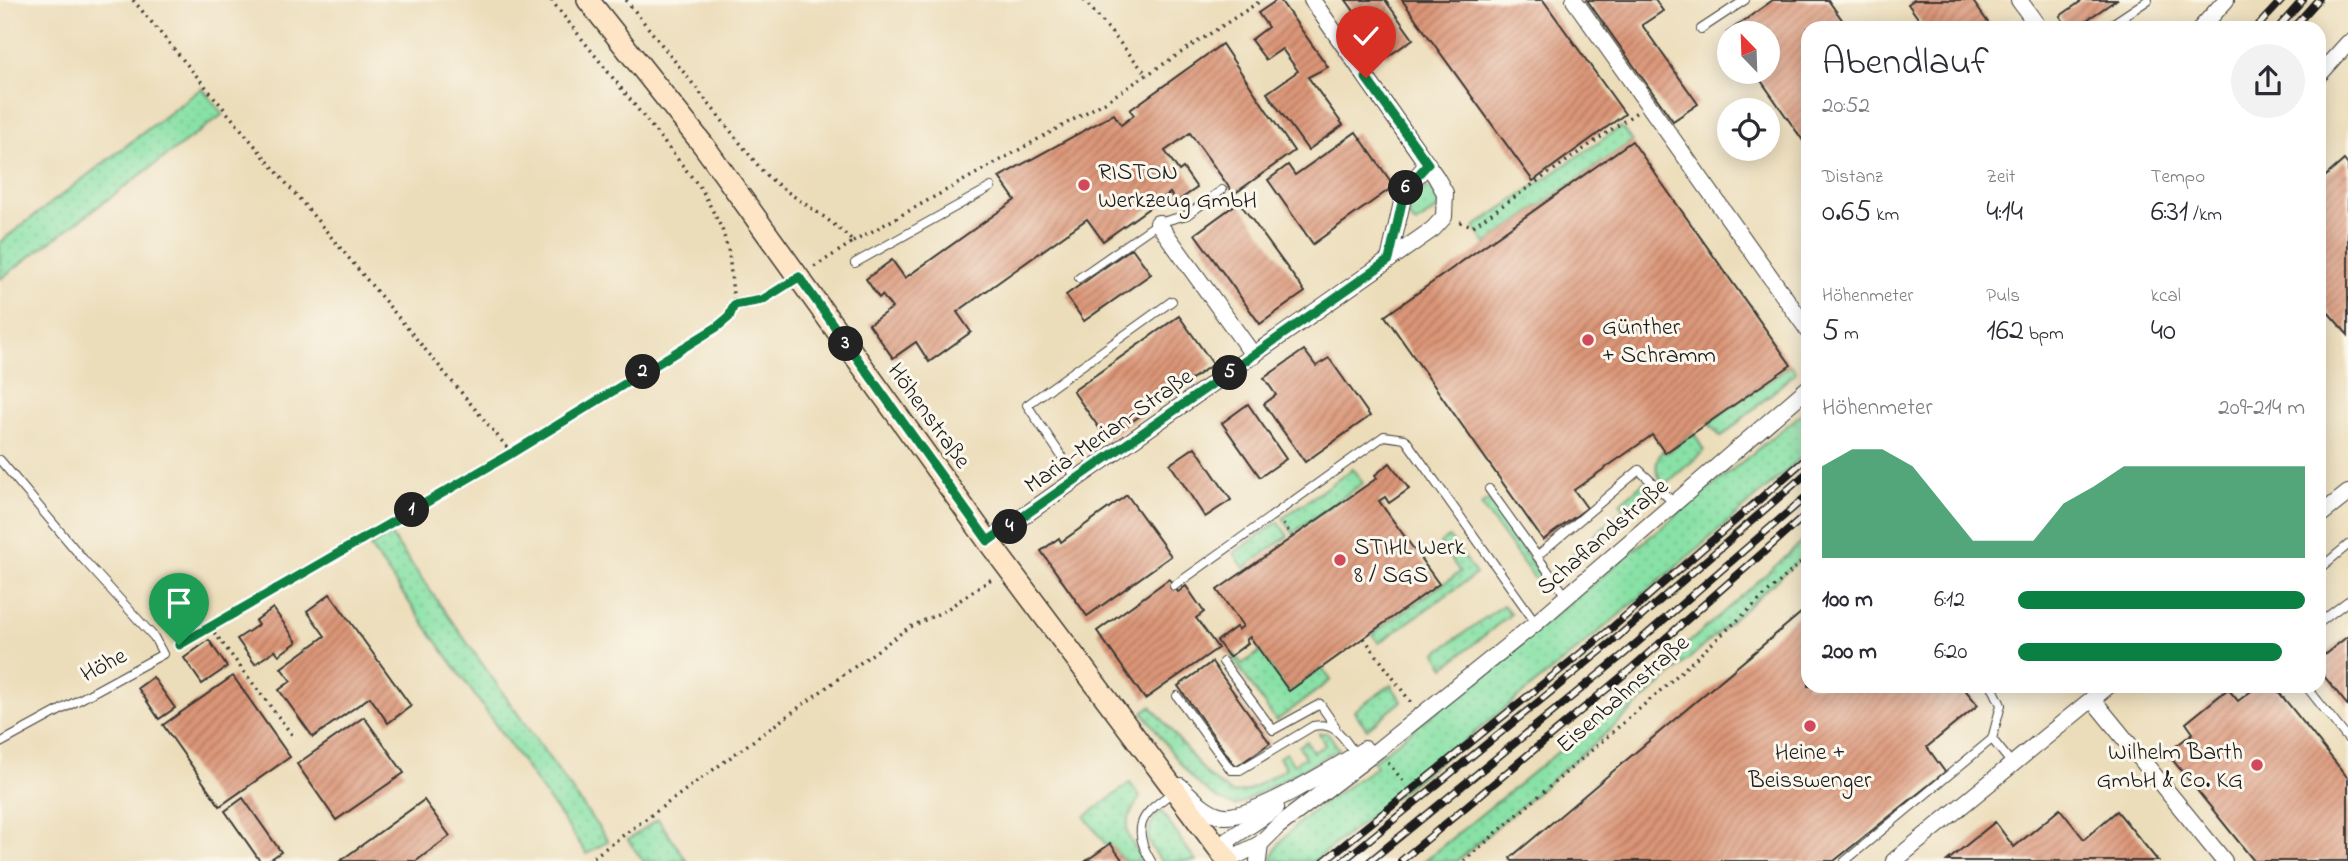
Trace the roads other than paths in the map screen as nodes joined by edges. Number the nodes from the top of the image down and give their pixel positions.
1 (588, 0) edge
2 (1311, 0) edge
3 (1574, 0) edge
4 (1745, 0) edge
5 (2019, 0) edge
6 (2148, 0) edge
7 (2226, 0) edge
8 (2034, 21) edge
9 (2116, 21) edge
10 (2207, 21) edge
11 (1701, 29) dead end
12 (2348, 43) edge
13 (2326, 67) edge
14 (1428, 164) junction
15 (991, 187) dead end
16 (1222, 190) dead end
17 (1158, 223) junction
18 (1389, 260) junction
19 (855, 263) dead end
20 (1079, 278) dead end
21 (1172, 300) dead end
22 (1801, 320) edge
23 (1254, 356) junction
24 (1801, 394) edge
25 (0, 460) edge
26 (1077, 479) junction
27 (1489, 489) dead end
28 (2348, 493) edge
29 (1675, 504) junction
30 (2326, 510) edge
31 (988, 541) junction
32 (2348, 545) edge
33 (1538, 556) junction
34 (2326, 563) edge
35 (1174, 586) dead end
36 (1566, 596) junction
37 (2348, 601) edge
38 (2326, 618) edge
39 (1536, 623) junction
40 (1223, 662) dead end
41 (1995, 693) edge
42 (2100, 693) edge
43 (2312, 693) edge
44 (1177, 696) dead end
45 (2093, 700) junction
46 (1421, 714) junction
47 (1336, 727) junction
48 (2348, 738) edge
49 (1992, 739) junction
50 (0, 743) edge
51 (1144, 751) junction
52 (1352, 757) junction
53 (2012, 765) junction
54 (1173, 792) junction
55 (1260, 844) junction
56 (1151, 861) edge
57 (1228, 861) edge
58 (1258, 861) edge
59 (1845, 861) edge
60 (1894, 861) edge
61 (2224, 861) edge

1 - 31 main road, Höhenstraße
2 - 14 street
3 - 22 street
4 - 11 lane
5 - 8 street
6 - 9 lane
7 - 10 street
12 - 13 street
14 - 18 street
14 - 18 street, Maria-Merian-Straße
15 - 19 lane
16 - 17 lane
17 - 20 lane
17 - 23 street
18 - 23 street, Maria-Merian-Straße
21 - 26 lane
23 - 26 street, Maria-Merian-Straße
24 - 29 street, Schaflandstraße
25 - 50 lane, Höhe
26 - 31 street, Maria-Merian-Straße
27 - 33 lane
28 - 30 street
29 - 33 lane
29 - 36 street, Schaflandstraße
31 - 51 main road, Höhenstraße
32 - 34 lane
33 - 36 lane
35 - 39 lane
36 - 39 street, Schaflandstraße
37 - 38 lane
39 - 46 street, Schaflandstraße
40 - 47 lane
41 - 49 lane
42 - 45 street
43 - 48 lane
44 - 47 lane
45 - 53 street
45 - 61 street
46 - 52 street, Schaflandstraße
46 - 55 street, Schaflandstraße
47 - 52 lane
49 - 53 lane
49 - 59 lane
51 - 52 street, Schaflandstraße
51 - 54 main road, Höhenstraße
52 - 57 street, Schaflandstraße
53 - 60 street
54 - 56 lane
54 - 57 main road, Höhenstraße
55 - 57 street, Schaflandstraße
55 - 58 street

